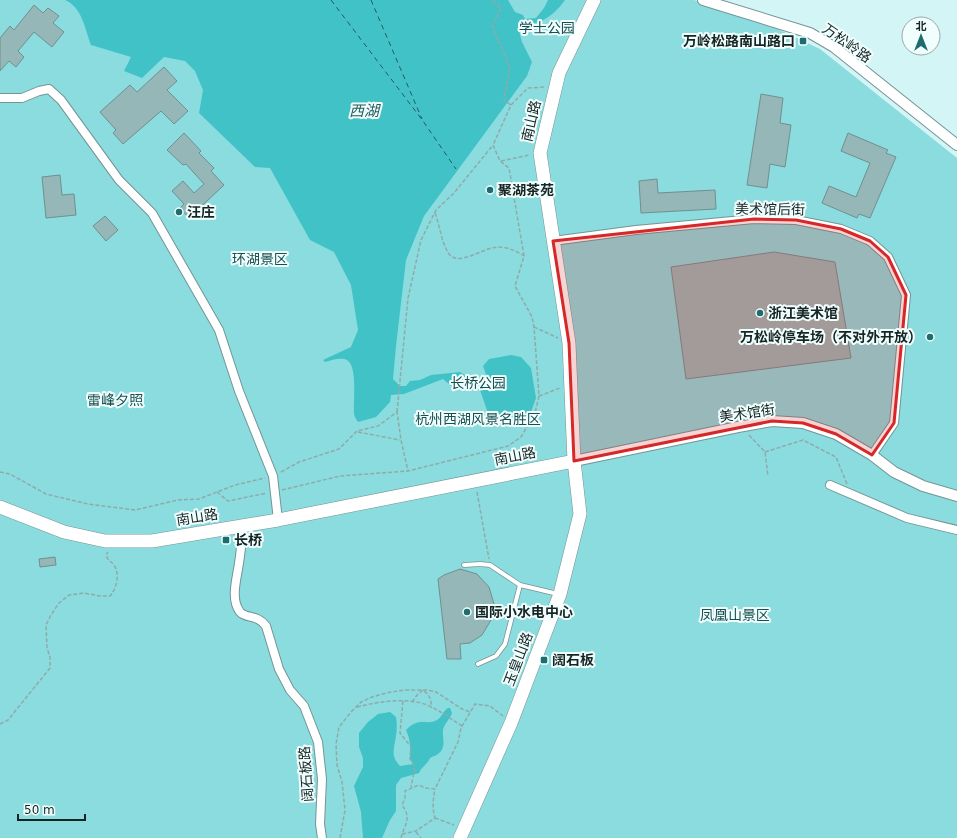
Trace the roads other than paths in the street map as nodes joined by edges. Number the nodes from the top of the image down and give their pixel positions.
1 (594, 0) edge
2 (703, 0) edge
3 (0, 98) edge
4 (957, 145) edge
5 (554, 241) junction
6 (872, 455) junction
7 (574, 461) junction
8 (830, 485) dead end
9 (957, 496) edge
10 (0, 507) edge
11 (278, 520) junction
12 (243, 526) junction
13 (957, 530) edge
14 (464, 565) dead end
15 (520, 585) junction
16 (560, 594) junction
17 (478, 664) dead end
18 (462, 833) edge
19 (322, 838) edge

1 - 5 main road, 南山路
2 - 4 street, 万松岭路
3 - 11 street
5 - 6 street, 美术馆后街
5 - 7 main road, 南山路
6 - 7 street, 美术馆街
6 - 9 street, 美术馆街
7 - 11 main road, 南山路
7 - 16 main road, 玉皇山路
8 - 13 street
10 - 12 main road, 南山路
11 - 12 main road, 南山路
12 - 19 street, 阔石板路
14 - 15 lane
15 - 16 lane
15 - 17 lane
16 - 18 main road, 玉皇山路

